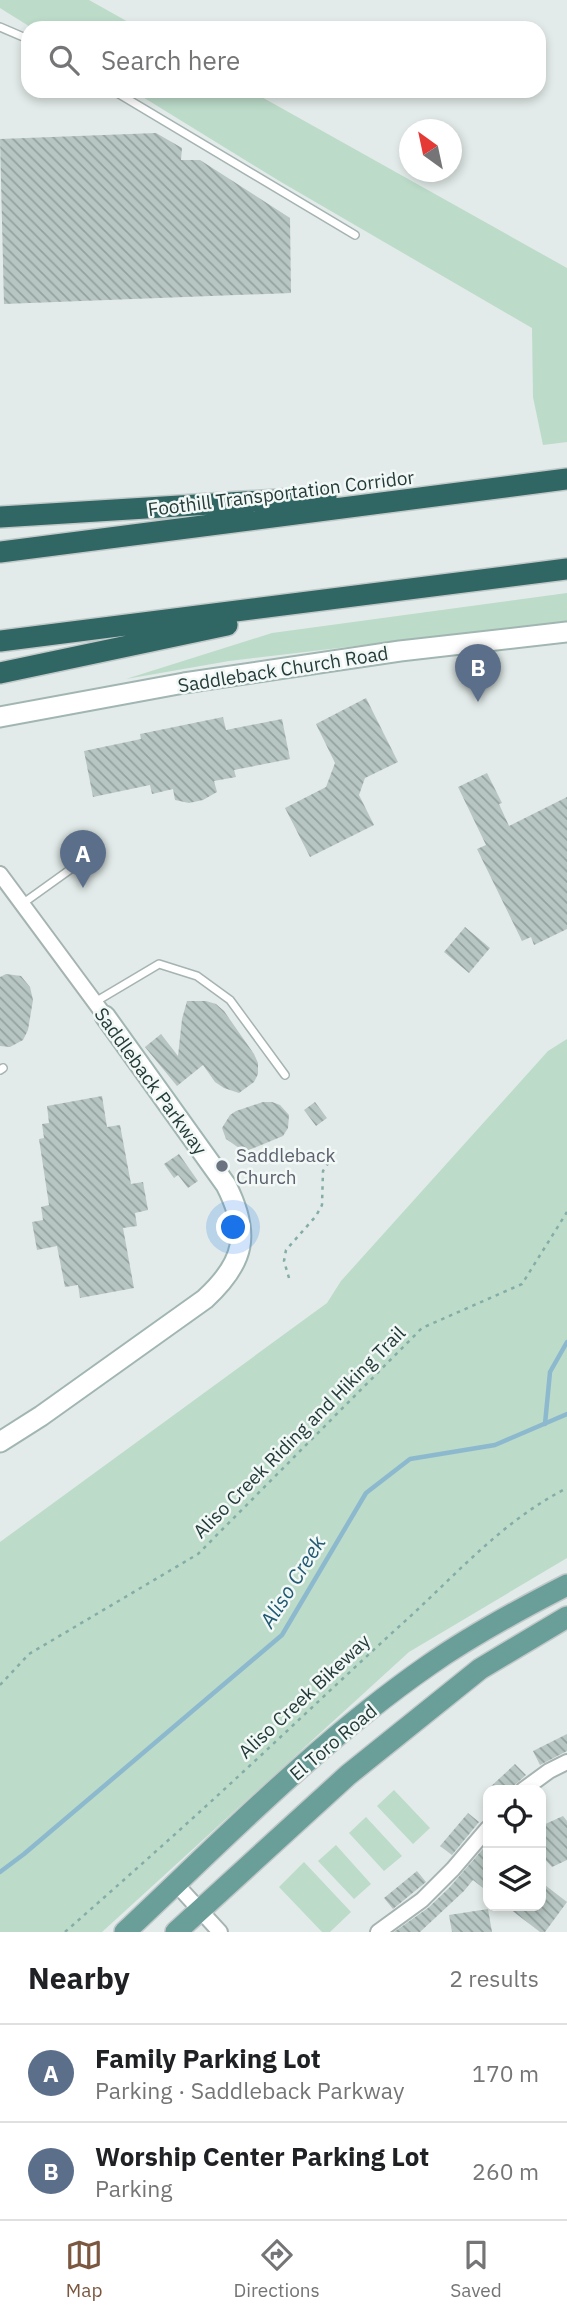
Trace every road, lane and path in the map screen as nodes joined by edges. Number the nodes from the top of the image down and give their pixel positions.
1 (0, 27) edge
2 (21, 36) edge
3 (126, 98) edge
4 (355, 235) dead end
5 (567, 479) edge
6 (531, 484) junction
7 (0, 517) edge
8 (0, 552) edge
9 (567, 569) edge
10 (372, 594) junction
11 (567, 632) edge
12 (0, 641) edge
13 (0, 673) edge
14 (0, 718) edge
15 (82, 860) dead end
16 (0, 874) edge
17 (21, 904) junction
18 (100, 1009) junction
19 (285, 1074) dead end
20 (335, 1153) dead end
21 (567, 1212) edge
22 (289, 1278) dead end
23 (0, 1442) edge
24 (567, 1488) edge
25 (567, 1586) edge
26 (567, 1617) edge
27 (0, 1685) edge
28 (567, 1762) edge
29 (530, 1785) edge
30 (483, 1834) edge
31 (176, 1884) junction
32 (199, 1910) junction
33 (65, 1932) edge
34 (125, 1932) edge
35 (176, 1932) edge
36 (220, 1932) edge
37 (378, 1932) edge

1 - 2 lane
3 - 4 lane
5 - 6 highway, Foothill Transportation Corridor
6 - 7 highway
6 - 8 highway, Foothill Transportation Corridor
9 - 10 highway
10 - 12 highway
10 - 13 highway
11 - 14 street, Saddleback Church Road
15 - 17 lane
16 - 17 street, Saddleback Parkway
17 - 18 street, Saddleback Parkway
18 - 19 lane
18 - 23 street, Saddleback Parkway
20 - 22 path
21 - 27 path, Aliso Creek Riding and Hiking Trail
24 - 33 path, Aliso Creek Bikeway
25 - 31 main road, El Toro Road
26 - 32 main road, El Toro Road
28 - 29 street
30 - 37 street
31 - 32 street
31 - 34 main road, El Toro Road
32 - 35 main road, El Toro Road
32 - 36 street

